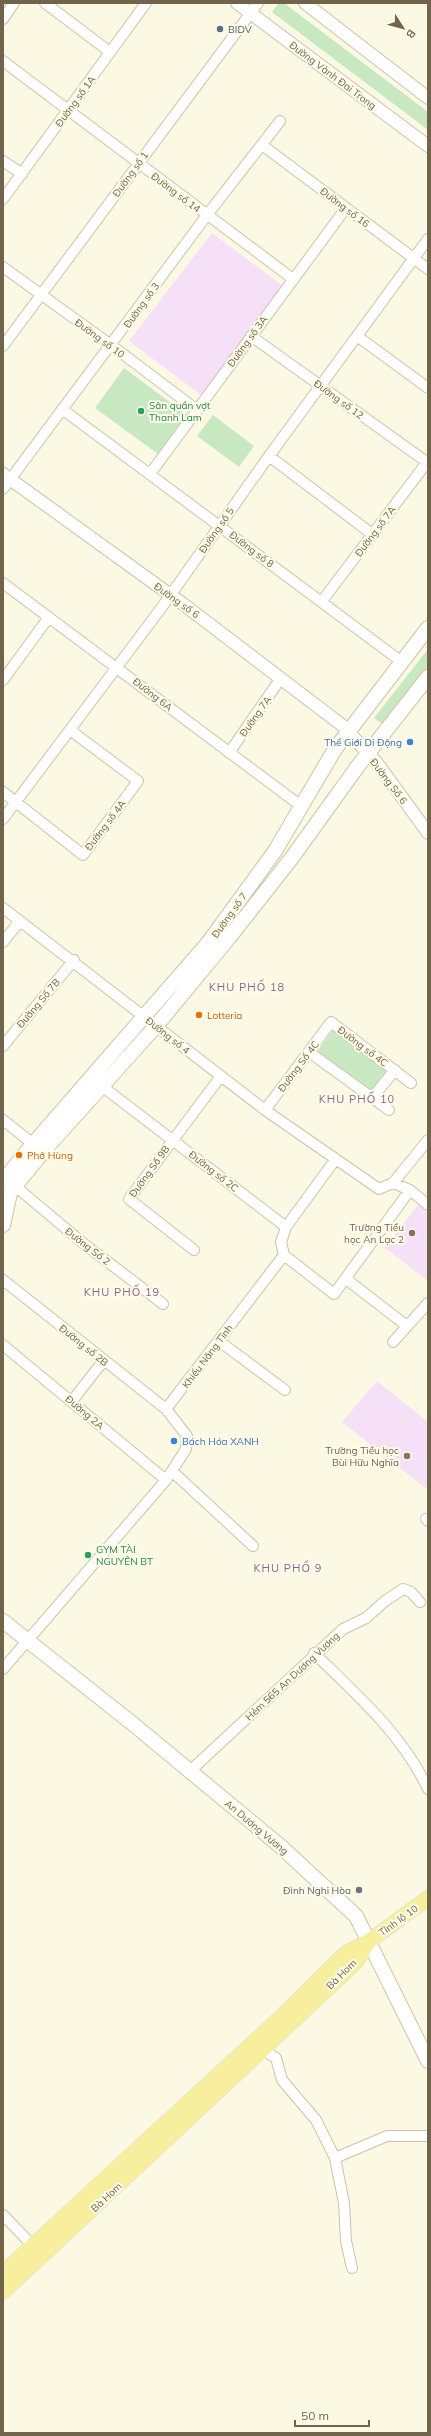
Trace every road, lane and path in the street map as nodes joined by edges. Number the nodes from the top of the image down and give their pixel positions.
1 (14, 3) edge
2 (45, 3) edge
3 (146, 3) edge
4 (237, 3) edge
5 (305, 3) edge
6 (254, 8) edge
7 (3, 19) edge
8 (110, 52) junction
9 (3, 61) edge
10 (428, 98) edge
11 (68, 111) junction
12 (280, 121) dead end
13 (262, 145) junction
14 (428, 146) edge
15 (3, 161) edge
16 (137, 163) junction
17 (22, 174) junction
18 (3, 199) edge
19 (346, 208) junction
20 (207, 215) junction
21 (428, 239) edge
22 (414, 259) junction
23 (3, 267) edge
24 (428, 269) edge
25 (293, 279) junction
26 (41, 295) junction
27 (251, 336) junction
28 (357, 336) junction
29 (111, 345) junction
30 (3, 346) edge
31 (320, 386) junction
32 (428, 388) edge
33 (62, 409) junction
34 (197, 410) junction
35 (269, 456) junction
36 (428, 462) edge
37 (150, 474) junction
38 (5, 481) edge
39 (219, 525) junction
40 (372, 534) junction
41 (3, 583) edge
42 (170, 595) junction
43 (322, 601) junction
44 (49, 617) junction
45 (428, 628) edge
46 (402, 662) junction
47 (118, 667) junction
48 (4, 675) edge
49 (428, 677) edge
50 (281, 678) junction
51 (70, 730) junction
52 (349, 731) junction
53 (229, 753) junction
54 (368, 753) junction
55 (3, 792) edge
56 (16, 802) junction
57 (301, 806) junction
58 (3, 819) edge
59 (428, 832) edge
60 (3, 908) edge
61 (20, 921) junction
62 (3, 942) edge
63 (74, 960) junction
64 (145, 1017) junction
65 (331, 1022) joint
66 (156, 1026) junction
67 (3, 1046) edge
68 (309, 1052) junction
69 (395, 1070) junction
70 (221, 1076) junction
71 (411, 1083) dead end
72 (103, 1087) junction
73 (372, 1098) junction
74 (265, 1110) junction
75 (389, 1110) dead end
76 (3, 1120) edge
77 (172, 1138) junction
78 (428, 1140) edge
79 (38, 1148) junction
80 (336, 1160) junction
81 (393, 1183) junction
82 (9, 1184) edge
83 (410, 1190) junction
84 (428, 1205) edge
85 (3, 1225) edge
86 (286, 1227) junction
87 (194, 1250) dead end
88 (284, 1256) junction
89 (346, 1279) junction
90 (3, 1280) edge
91 (428, 1303) edge
92 (163, 1304) dead end
93 (407, 1326) junction
94 (219, 1341) junction
95 (393, 1342) dead end
96 (3, 1345) edge
97 (104, 1360) junction
98 (284, 1390) dead end
99 (72, 1401) junction
100 (166, 1409) junction
101 (173, 1472) junction
102 (166, 1480) junction
103 (253, 1546) dead end
104 (420, 1602) dead end
105 (3, 1621) edge
106 (28, 1640) junction
107 (314, 1654) junction
108 (3, 1669) edge
109 (190, 1771) junction
110 (428, 1789) edge
111 (428, 1898) edge
112 (368, 1942) junction
113 (258, 2046) junction
114 (428, 2061) edge
115 (428, 2136) edge
116 (335, 2158) junction
117 (3, 2215) edge
118 (38, 2251) junction
119 (352, 2268) dead end
120 (3, 2273) edge
121 (3, 2292) edge

1 - 7 street
2 - 8 street
3 - 8 street, Đường số 1A
4 - 6 street, Đường Vành Đai Trong
5 - 10 street
6 - 14 street, Đường Vành Đai Trong
6 - 16 street, Đường số 1
8 - 11 street, Đường số 1A
9 - 11 street, Đường số 14
11 - 16 street, Đường số 14
11 - 17 street, Đường số 1A
12 - 13 street, Đường số 3
13 - 19 street, Đường số 16
13 - 20 street, Đường số 3
15 - 17 street
16 - 20 street, Đường số 14
16 - 26 street, Đường số 1
17 - 18 street, Đường số 1A
19 - 22 street, Đường số 16
19 - 25 street, Đường số 3A
20 - 25 street, Đường số 14
20 - 29 street, Đường số 3
21 - 22 street, Đường số 5
22 - 24 street, Đường số 16
22 - 28 street, Đường số 5
23 - 26 street, Đường số 10
25 - 27 street, Đường số 3A
26 - 29 street, Đường số 10
26 - 30 street, Đường số 1
27 - 31 street, Đường số 12
27 - 34 street, Đường số 3A
28 - 31 street, Đường số 5
28 - 32 street
29 - 33 street, Đường số 3
29 - 34 street, Đường số 10
31 - 35 street, Đường số 5
31 - 36 street, Đường số 12
33 - 37 street, Đường số 8
33 - 38 street, Đường số 3
34 - 37 street, Đường số 3A
35 - 39 street, Đường số 5
35 - 40 street
36 - 40 street, Đường số 7A
37 - 39 street, Đường số 8
38 - 42 street, Đường số 6
39 - 42 street, Đường số 5
39 - 43 street, Đường số 8
40 - 43 street, Đường số 7A
41 - 44 street, Đường 6A
42 - 47 street, Đường số 5
42 - 50 street, Đường số 6
43 - 46 street, Đường số 8
44 - 47 street, Đường 6A
44 - 48 street
45 - 46 main road, Đường số 7
46 - 52 main road, Đường số 7
47 - 51 street, Đường số 5
47 - 53 street, Đường 6A
49 - 54 main road, Đường số 7
50 - 52 street, Đường số 6
50 - 53 street, Đường 7A
51 - 56 street, Đường số 5
51 - 56 street, Đường số 4A
52 - 54 street, Đường Số 6
52 - 57 main road, Đường số 7
53 - 57 street, Đường 6A
54 - 59 street, Đường Số 6
54 - 66 main road, Đường số 7
55 - 56 street, Đường số 4A
56 - 58 street, Đường số 5
57 - 64 main road, Đường số 7
60 - 61 street, Đường số 4
61 - 62 street
61 - 63 street, Đường số 4
63 - 64 street, Đường số 4
63 - 67 street, Đường Số 7B
64 - 66 street, Đường số 4
64 - 79 main road, Đường số 7
65 - 68 street, Đường Số 4C
65 - 69 street, Đường số 4C
66 - 70 street, Đường số 4
66 - 72 main road, Đường số 7
68 - 73 street, Đường số 4C
68 - 74 street, Đường Số 4C
69 - 71 street, Đường số 4C
69 - 73 street, Đường số 4C
70 - 74 street, Đường số 4
70 - 77 street, Đường Số 9B
72 - 77 street, Đường số 2C
72 - 79 main road, Đường số 7
73 - 75 street, Đường số 4C
74 - 80 street, Đường số 4
76 - 79 street
77 - 86 street, Đường số 2C
77 - 87 street, Đường Số 9B
78 - 81 street
79 - 82 main road, Đường số 7
80 - 81 street
80 - 86 street
81 - 83 street
82 - 85 main road, Đường số 7
82 - 92 street, Đường Số 2
83 - 84 street
83 - 89 street
86 - 88 street
88 - 89 street
88 - 94 street, Khiếu Năng Tĩnh
89 - 93 street
90 - 97 street, Đường số 2B
91 - 93 street
93 - 95 street
94 - 98 street
94 - 100 street, Khiếu Năng Tĩnh
96 - 99 street, Đường 2A
97 - 99 street
97 - 100 street, Đường số 2B
99 - 102 street, Đường 2A
100 - 101 street
101 - 102 street
101 - 103 street
102 - 106 street
104 - 107 street, Hẻm 565 An Dương Vương
105 - 106 main road, An Dương Vương
106 - 108 street
106 - 109 main road, An Dương Vương
107 - 109 street, Hẻm 565 An Dương Vương
107 - 110 street
109 - 112 main road, An Dương Vương
111 - 112 main road, Tỉnh lộ 10
112 - 113 main road, Bà Hom
112 - 114 main road, An Dương Vương
113 - 116 street
113 - 118 main road, Bà Hom
115 - 116 street
116 - 119 street
117 - 118 street
118 - 120 main road, Bà Hom
118 - 121 main road, Bà Hom

